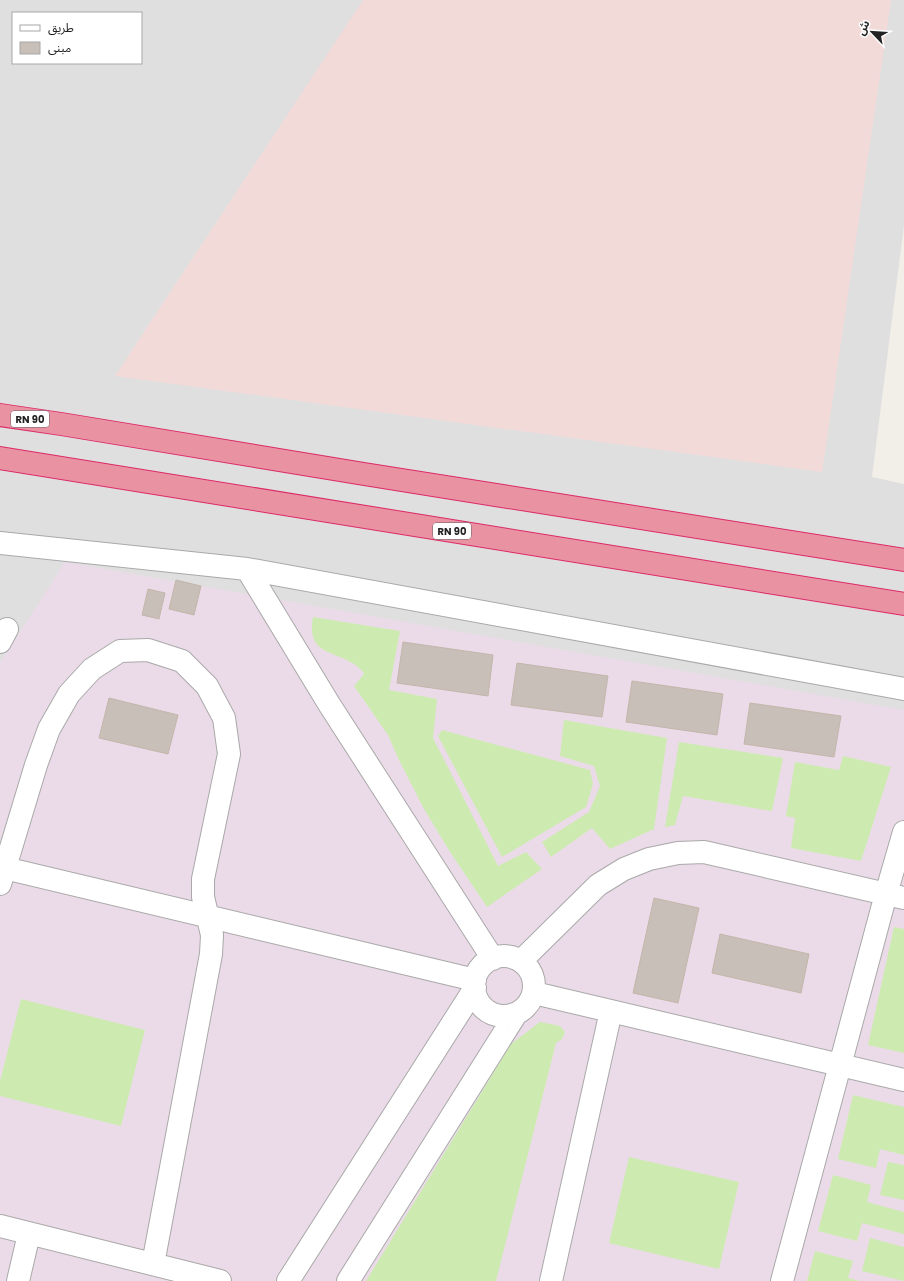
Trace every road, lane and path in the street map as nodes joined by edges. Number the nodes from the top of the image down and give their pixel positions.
1 (0, 415) edge
2 (0, 458) edge
3 (0, 543) edge
4 (904, 560) edge
5 (247, 569) junction
6 (904, 604) edge
7 (904, 689) edge
8 (904, 832) edge
9 (1, 873) edge
10 (895, 896) edge
11 (208, 916) junction
12 (493, 959) junction
13 (521, 961) junction
14 (475, 984) junction
15 (534, 993) junction
16 (611, 1011) junction
17 (516, 1014) junction
18 (841, 1065) junction
19 (904, 1080) edge
20 (0, 1226) edge
21 (29, 1234) junction
22 (153, 1264) junction
23 (18, 1281) edge
24 (220, 1281) edge
25 (288, 1281) edge
26 (348, 1281) edge
27 (551, 1281) edge
28 (782, 1281) edge

1 - 4 highway, RN 90
2 - 6 highway, RN 90
3 - 5 lane
5 - 7 lane
5 - 12 lane
8 - 10 lane
9 - 11 lane
9 - 11 lane
10 - 13 lane
10 - 18 lane
11 - 14 lane
11 - 22 lane
12 - 13 lane
12 - 14 lane
13 - 15 lane
14 - 17 lane
14 - 25 lane
15 - 16 lane
15 - 17 lane
16 - 18 lane
16 - 27 lane
17 - 26 lane
18 - 19 lane
18 - 28 lane
20 - 21 lane
21 - 22 lane
21 - 23 lane
22 - 24 lane

